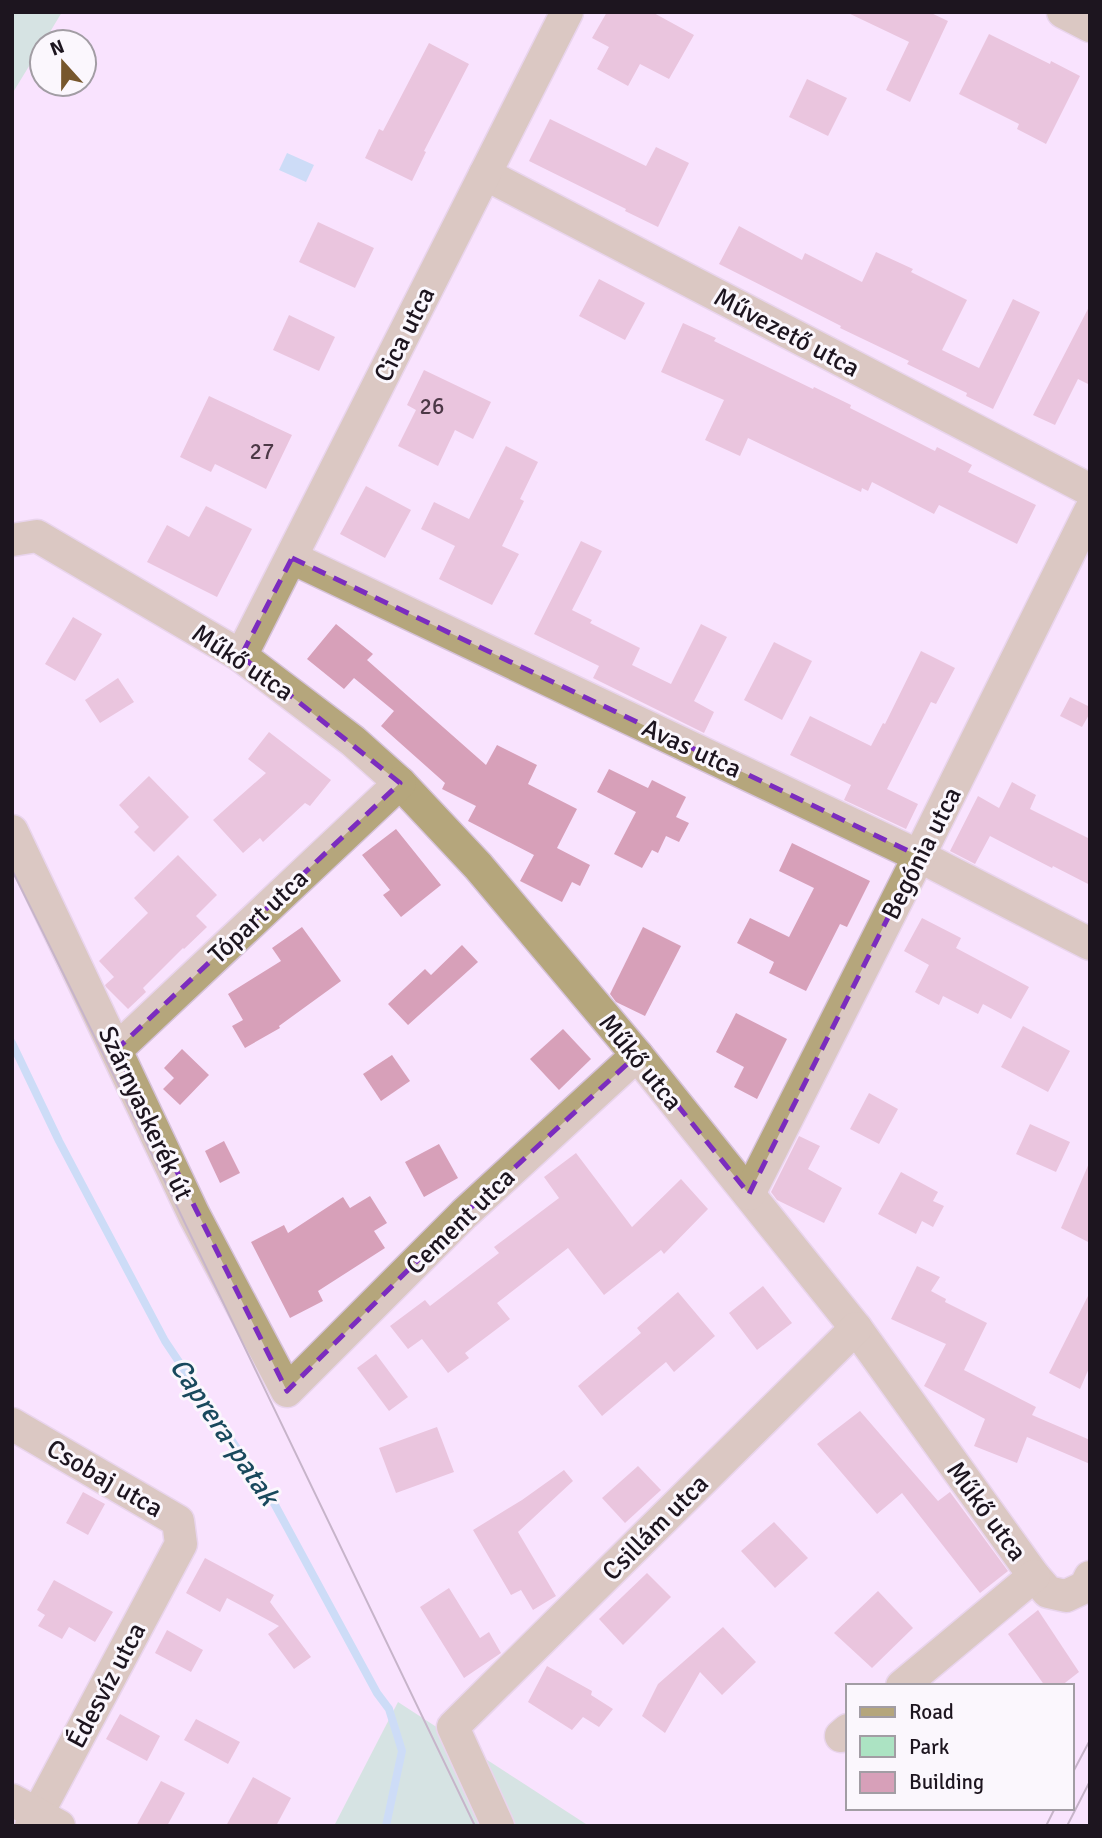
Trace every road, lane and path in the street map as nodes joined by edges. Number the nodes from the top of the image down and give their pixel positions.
1 (567, 12) edge
2 (1063, 12) edge
3 (1090, 26) edge
4 (485, 174) junction
5 (1090, 490) edge
6 (1090, 511) edge
7 (12, 540) edge
8 (292, 558) junction
9 (241, 656) junction
10 (400, 783) junction
11 (12, 831) edge
12 (919, 856) junction
13 (1090, 944) edge
14 (116, 1050) junction
15 (637, 1055) junction
16 (749, 1194) junction
17 (856, 1328) junction
18 (287, 1391) joint
19 (12, 1424) edge
20 (181, 1544) joint
21 (1034, 1576) junction
22 (1078, 1587) edge
23 (904, 1684) edge
24 (35, 1816) edge
25 (498, 1826) edge

1 - 4 street, Cica utca
2 - 3 street
4 - 5 street, Művezető utca
4 - 8 street, Cica utca
6 - 12 street, Begónia utca
7 - 9 street, Műkő utca
8 - 9 street, Cica utca
8 - 12 street, Avas utca
9 - 10 street, Műkő utca
10 - 14 street, Tópart utca
10 - 15 street, Műkő utca
11 - 14 street, Szárnyaskerék út
12 - 13 street, Avas utca
12 - 16 street, Begónia utca
14 - 18 street, Szárnyaskerék út
15 - 16 street, Műkő utca
15 - 18 street, Cement utca
16 - 17 street, Műkő utca
17 - 21 street, Műkő utca
17 - 25 street, Csillám utca
19 - 20 street, Csobaj utca
20 - 24 street, Édesvíz utca
21 - 22 street, Műkő utca
21 - 23 street

